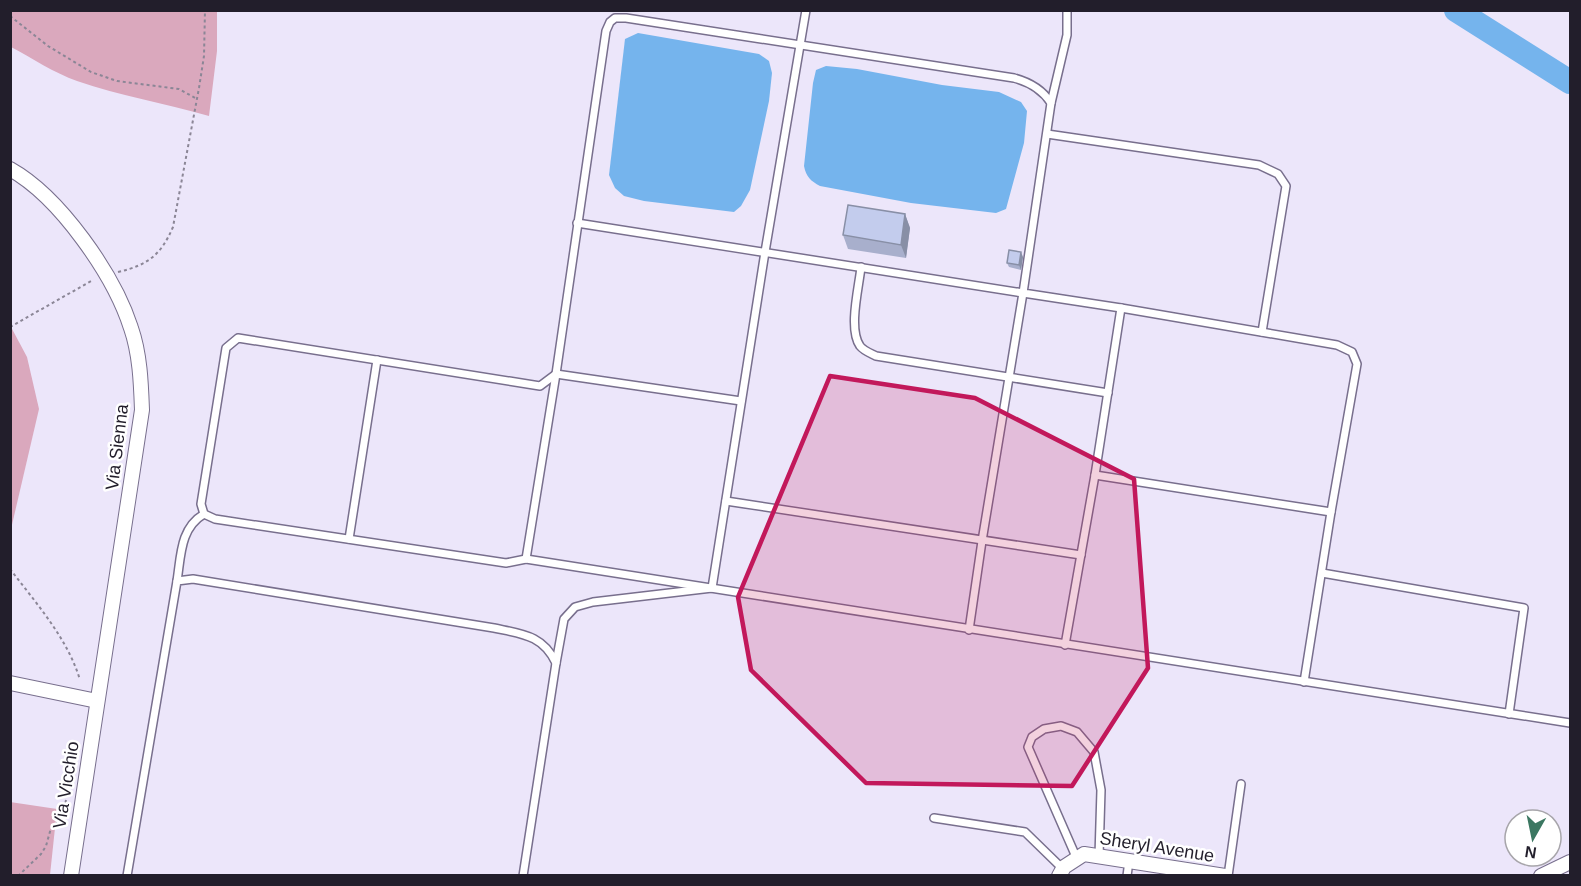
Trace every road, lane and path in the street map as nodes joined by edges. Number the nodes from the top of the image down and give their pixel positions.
1 (205, 10) edge
2 (612, 10) edge
3 (806, 10) edge
4 (1067, 10) edge
5 (10, 16) edge
6 (610, 22) junction
7 (800, 45) junction
8 (197, 99) junction
9 (1051, 103) junction
10 (1047, 134) junction
11 (10, 169) edge
12 (577, 223) junction
13 (765, 252) junction
14 (861, 267) junction
15 (106, 274) junction
16 (1023, 293) junction
17 (1121, 308) junction
18 (10, 327) edge
19 (1263, 332) junction
20 (376, 360) junction
21 (556, 374) junction
22 (1009, 378) junction
23 (1108, 393) junction
24 (741, 401) junction
25 (1095, 475) junction
26 (726, 501) junction
27 (1331, 512) junction
28 (204, 514) junction
29 (349, 539) junction
30 (982, 541) junction
31 (1081, 555) junction
32 (526, 559) junction
33 (10, 569) edge
34 (1322, 573) junction
35 (177, 581) junction
36 (712, 588) junction
37 (969, 630) junction
38 (1065, 645) junction
39 (556, 663) junction
40 (80, 680) dead end
41 (1304, 682) junction
42 (10, 683) edge
43 (98, 701) junction
44 (1509, 714) junction
45 (1570, 723) edge
46 (1240, 784) dead end
47 (66, 800) dead end
48 (934, 818) dead end
49 (1080, 856) junction
50 (1099, 856) junction
51 (1129, 861) junction
52 (1570, 862) edge
53 (1061, 872) edge
54 (1189, 873) edge
55 (1222, 875) edge
56 (18, 876) edge
57 (71, 876) edge
58 (127, 876) edge
59 (523, 876) edge
60 (1127, 876) edge
61 (1541, 876) edge

1 - 8 path
2 - 6 lane
3 - 7 lane
4 - 9 lane
5 - 8 path
6 - 7 lane
6 - 12 lane
7 - 9 lane
7 - 13 lane
8 - 15 path
9 - 10 lane
10 - 16 lane
10 - 19 lane
11 - 15 street, Via Sienna
12 - 13 lane
12 - 21 lane
13 - 14 lane
13 - 24 lane
14 - 16 lane
14 - 22 lane
15 - 18 path
15 - 43 street, Via Sienna
16 - 17 lane
16 - 22 lane
17 - 19 lane
17 - 23 lane
19 - 27 lane
20 - 21 lane
20 - 28 lane
20 - 29 lane
21 - 24 lane
21 - 32 lane
22 - 23 lane
22 - 30 lane
23 - 25 lane
24 - 26 lane
25 - 27 lane
25 - 31 lane
26 - 30 lane
26 - 36 lane
27 - 34 lane
28 - 29 lane
28 - 35 lane
29 - 32 lane
30 - 31 lane
30 - 37 lane
31 - 38 lane
32 - 36 lane
33 - 40 path
34 - 41 lane
34 - 44 lane
35 - 39 lane
35 - 58 lane
36 - 37 lane
36 - 39 lane
37 - 38 lane
38 - 41 lane
39 - 59 lane
41 - 44 lane
42 - 43 street
43 - 57 street, Via Vicchio
44 - 45 lane
46 - 55 lane
47 - 56 path
48 - 53 lane
49 - 50 street, Sheryl Avenue
49 - 50 lane
49 - 53 street
50 - 51 street, Sheryl Avenue
51 - 54 street, Sheryl Avenue
51 - 60 lane
52 - 61 street
54 - 55 street, Sheryl Avenue

